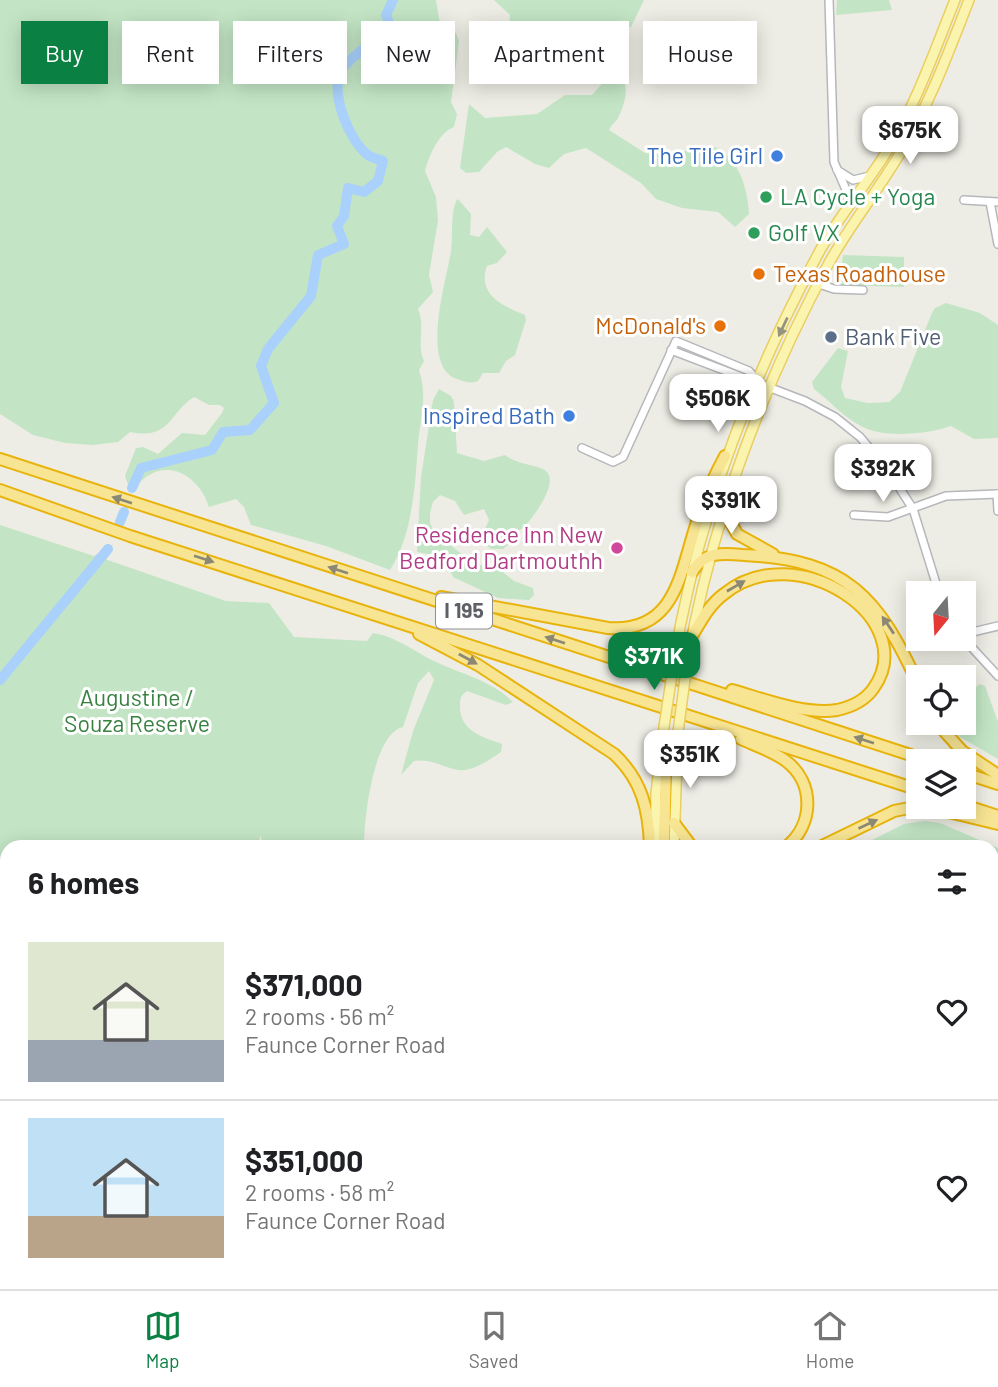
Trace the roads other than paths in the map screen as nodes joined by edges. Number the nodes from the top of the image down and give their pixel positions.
1 (829, 0) edge
2 (955, 0) edge
3 (969, 0) edge
4 (836, 169) junction
5 (872, 175) junction
6 (964, 200) dead end
7 (994, 202) edge
8 (849, 207) junction
9 (998, 244) edge
10 (819, 284) junction
11 (863, 290) dead end
12 (671, 350) junction
13 (758, 381) junction
14 (771, 386) junction
15 (582, 448) dead end
16 (725, 456) junction
17 (0, 459) edge
18 (0, 490) edge
19 (998, 494) edge
20 (724, 509) junction
21 (913, 509) junction
22 (998, 511) edge
23 (854, 515) dead end
24 (710, 555) junction
25 (785, 559) junction
26 (692, 572) junction
27 (935, 581) edge
28 (404, 592) junction
29 (385, 618) junction
30 (998, 626) edge
31 (976, 633) edge
32 (692, 636) junction
33 (976, 651) edge
34 (909, 665) edge
35 (998, 676) edge
36 (694, 685) junction
37 (701, 720) junction
38 (664, 733) junction
39 (948, 735) edge
40 (906, 754) edge
41 (998, 775) edge
42 (976, 777) edge
43 (998, 783) edge
44 (906, 786) edge
45 (906, 809) edge
46 (976, 809) edge
47 (998, 816) edge
48 (976, 819) edge
49 (674, 823) junction
50 (998, 824) edge
51 (652, 840) edge
52 (653, 840) edge
53 (664, 840) edge
54 (674, 840) edge
55 (687, 840) edge
56 (792, 840) edge
57 (834, 840) edge

1 - 4 street
2 - 5 main road
3 - 10 main road
4 - 5 street
4 - 8 street
5 - 8 main road
6 - 7 street
7 - 9 street
8 -> 13 main road
10 - 11 street
10 - 14 main road
12 - 13 street
12 - 13 street
12 - 15 street
13 - 14 street
13 - 16 main road
14 - 20 main road
14 - 21 street
16 - 26 main road
16 - 28 highway
28 -> 17 highway, I 195
18 -> 29 highway, I 195
19 - 21 street
19 - 22 street
20 - 24 main road
20 - 25 highway
21 - 23 street
21 - 27 street
24 - 25 highway
24 - 26 highway
24 - 32 main road
34 -> 25 highway
26 - 38 main road, bridge
36 -> 28 highway, I 195
29 - 37 highway, I 195
29 -> 51 highway
30 - 31 street
32 -> 36 highway
32 - 49 main road, bridge
33 - 35 street
40 -> 36 highway, I 195
37 - 44 highway, I 195
37 - 56 highway
38 - 52 main road
38 - 53 highway
39 - 41 highway
42 - 43 highway
57 -> 45 highway
46 - 47 highway
48 - 50 highway
49 - 54 main road
49 - 55 highway

